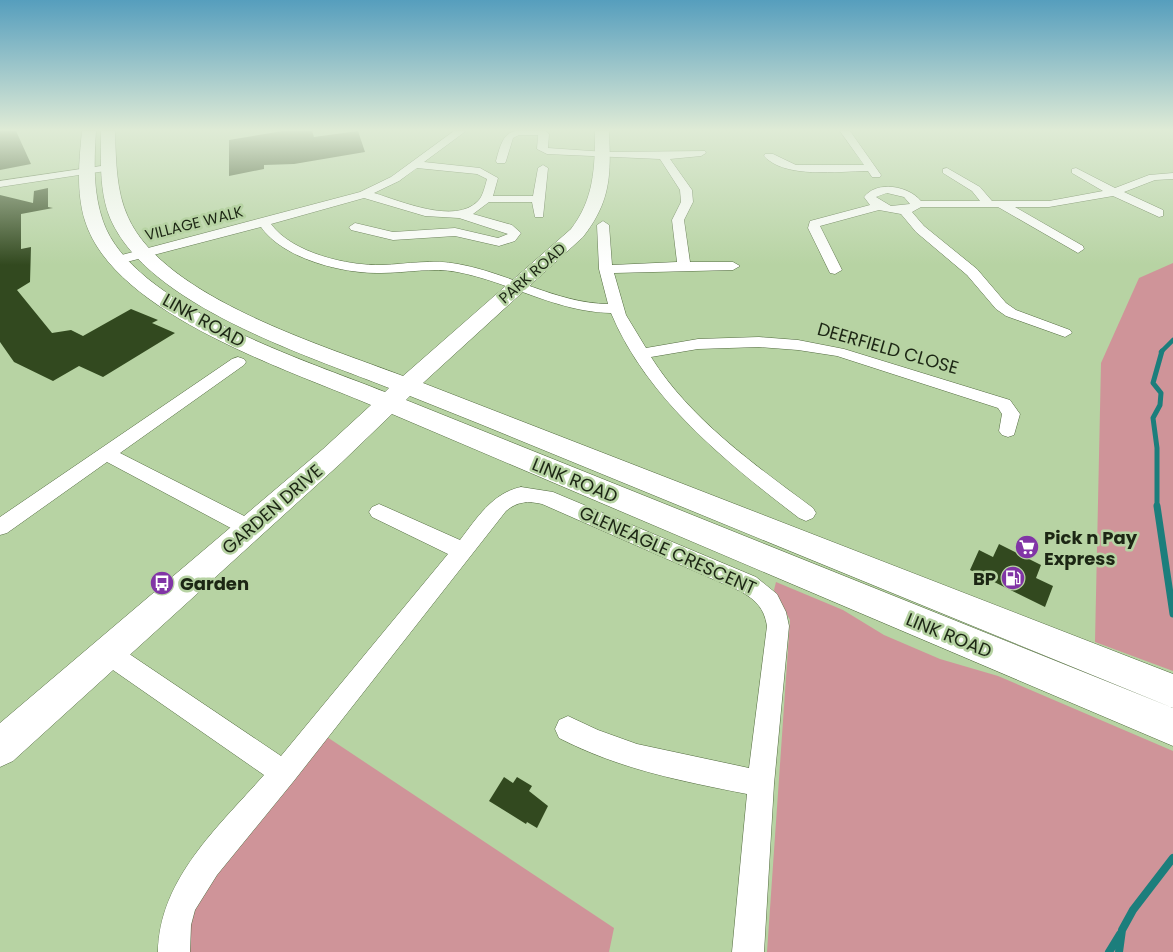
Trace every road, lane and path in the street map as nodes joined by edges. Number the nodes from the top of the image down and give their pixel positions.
1 (58, 175) edge
2 (88, 175) edge
3 (109, 175) edge
4 (401, 175) edge
5 (490, 175) edge
6 (542, 175) edge
7 (602, 175) edge
8 (676, 175) edge
9 (876, 175) edge
10 (954, 175) edge
11 (1084, 175) edge
12 (1173, 176) edge
13 (0, 184) edge
14 (887, 190) junction
15 (1114, 192) junction
16 (364, 194) junction
17 (486, 199) junction
18 (538, 199) junction
19 (917, 204) junction
20 (996, 205) junction
21 (880, 206) junction
22 (904, 210) junction
23 (1159, 213) dead end
24 (539, 214) dead end
25 (463, 215) junction
26 (264, 222) junction
27 (603, 225) dead end
28 (355, 227) dead end
29 (1078, 249) dead end
30 (143, 252) junction
31 (118, 260) junction
32 (684, 266) junction
33 (733, 266) dead end
34 (606, 269) junction
35 (835, 270) dead end
36 (517, 285) junction
37 (616, 309) junction
38 (1065, 332) dead end
39 (640, 354) junction
40 (238, 362) dead end
41 (397, 394) junction
42 (1008, 431) dead end
43 (107, 454) junction
44 (379, 512) dead end
45 (806, 513) dead end
46 (0, 527) edge
47 (249, 528) junction
48 (463, 551) junction
49 (108, 653) junction
50 (1173, 691) edge
51 (1173, 727) edge
52 (568, 729) dead end
53 (0, 748) edge
54 (284, 773) junction
55 (761, 784) junction
56 (174, 952) edge
57 (748, 952) edge

1 - 13 street
2 - 31 street, LINK ROAD
3 - 30 street, LINK ROAD
4 - 16 street, VILLAGE WALK
5 - 17 street
6 - 18 street
7 - 36 street, PARK ROAD
8 - 32 street
9 - 14 street
10 - 20 street
11 - 15 street
12 - 15 street
14 - 19 street
14 - 21 street
15 - 20 street
15 - 23 street
16 - 25 street
16 - 26 street, VILLAGE WALK
17 - 18 street
17 - 25 street
18 - 24 street
19 - 20 street
19 - 22 street
20 - 29 street
21 - 22 street
21 - 35 street
22 - 38 street
25 - 28 street
26 - 30 street, VILLAGE WALK
26 - 36 street
27 - 34 street
30 - 31 street, VILLAGE WALK
30 - 41 street, LINK ROAD
31 - 41 street, LINK ROAD
32 - 33 street
32 - 34 street
34 - 37 street
36 - 37 street
36 - 41 street, PARK ROAD
37 - 39 street
39 - 42 street, DEERFIELD CLOSE
39 - 45 street
40 - 43 street
41 - 47 street, GARDEN DRIVE
41 - 50 street, LINK ROAD
41 - 51 street, LINK ROAD
43 - 46 street
43 - 47 street
44 - 48 street
47 - 49 street, GARDEN DRIVE
48 - 54 street, GLENEAGLE CRESCENT
48 - 55 street, GLENEAGLE CRESCENT
49 - 53 street, GARDEN DRIVE
49 - 54 street
52 - 55 street
54 - 56 street, GLENEAGLE CRESCENT
55 - 57 street, GLENEAGLE CRESCENT

